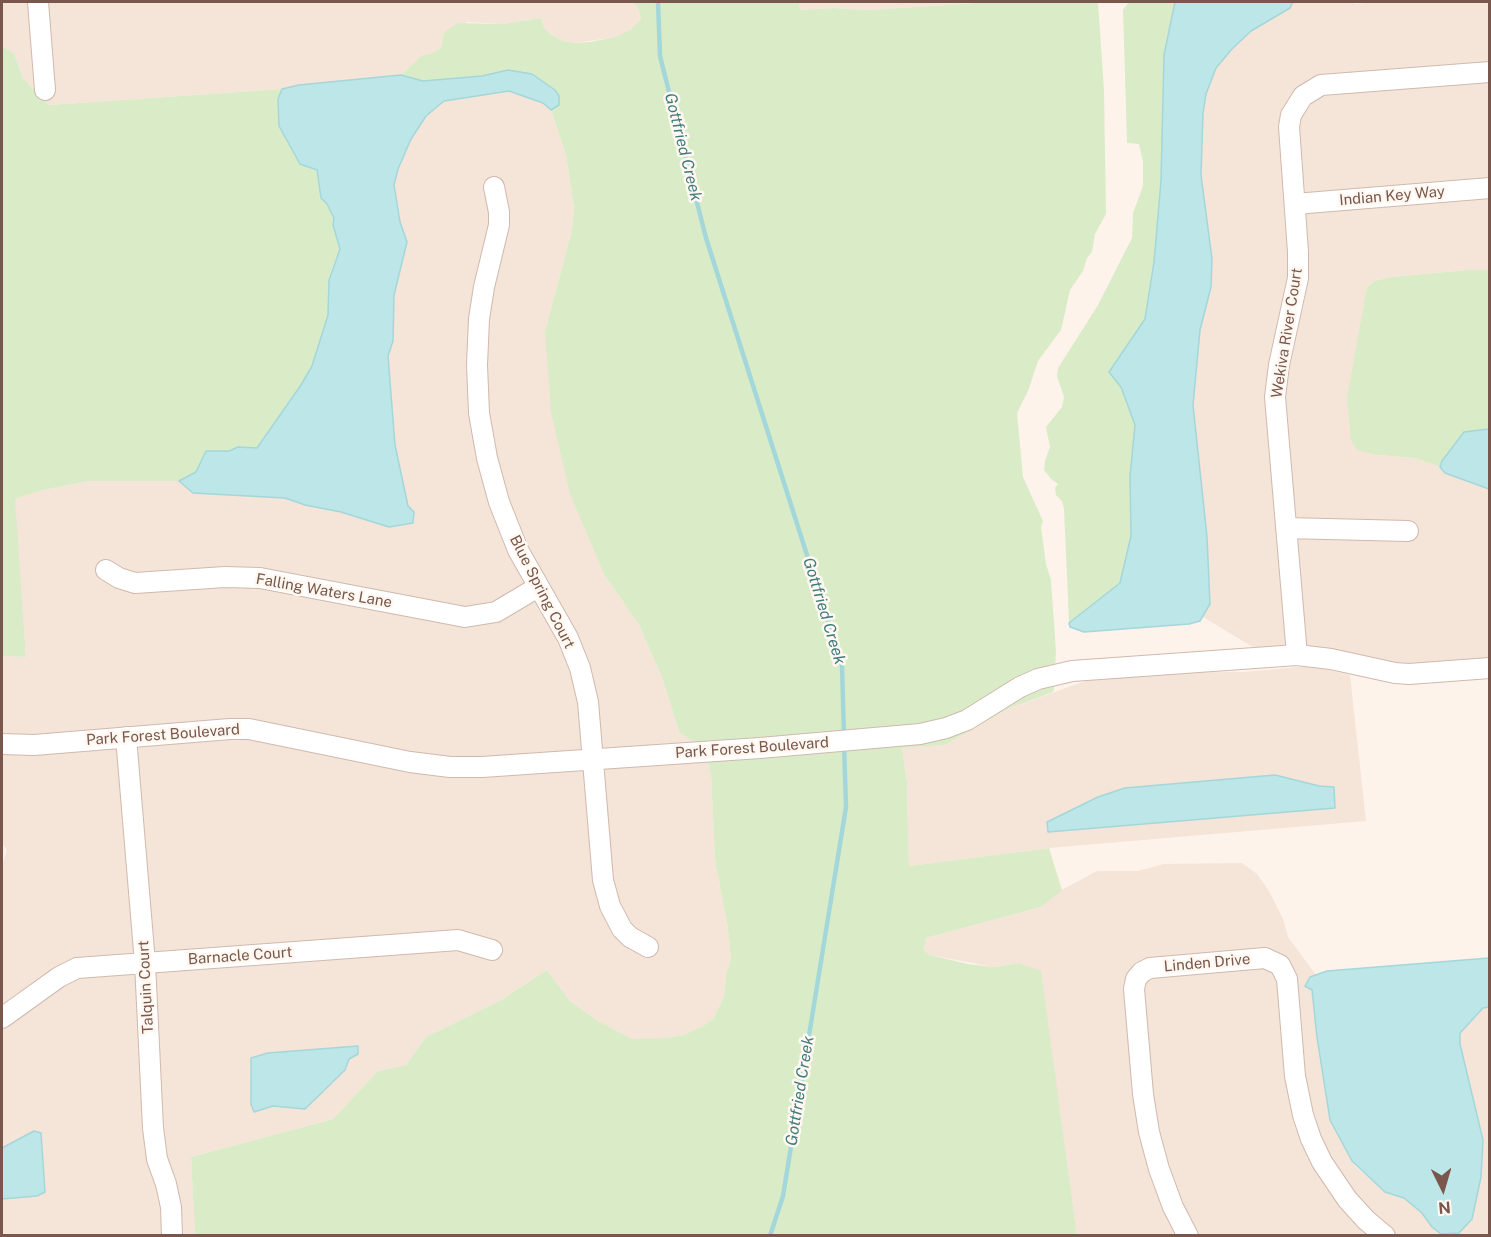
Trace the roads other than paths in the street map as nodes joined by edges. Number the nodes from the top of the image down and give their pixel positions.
1 (38, 2) edge
2 (1490, 72) edge
3 (45, 90) dead end
4 (494, 188) dead end
5 (1490, 188) edge
6 (1295, 204) junction
7 (1286, 528) junction
8 (1408, 531) dead end
9 (106, 570) dead end
10 (538, 587) junction
11 (1296, 654) junction
12 (1490, 668) edge
13 (126, 737) junction
14 (2, 744) edge
15 (594, 759) junction
16 (648, 947) dead end
17 (492, 950) dead end
18 (145, 963) junction
19 (2, 1018) edge
20 (172, 1236) edge
21 (1188, 1236) edge
22 (1385, 1236) edge

1 - 3 street
2 - 6 street, Wekiva River Court
4 - 10 street, Blue Spring Court
5 - 6 street, Indian Key Way
6 - 7 street, Wekiva River Court
7 - 8 street
7 - 11 street, Wekiva River Court
9 - 10 street, Falling Waters Lane
10 - 15 street, Blue Spring Court
11 - 12 street, Park Forest Boulevard
11 - 15 street, Park Forest Boulevard
13 - 14 street, Park Forest Boulevard
13 - 15 street, Park Forest Boulevard
13 - 18 street, Talquin Court
15 - 16 street, Blue Spring Court
17 - 18 street, Barnacle Court
18 - 19 street, Barnacle Court
18 - 20 street, Talquin Court
21 - 22 street, Linden Drive

